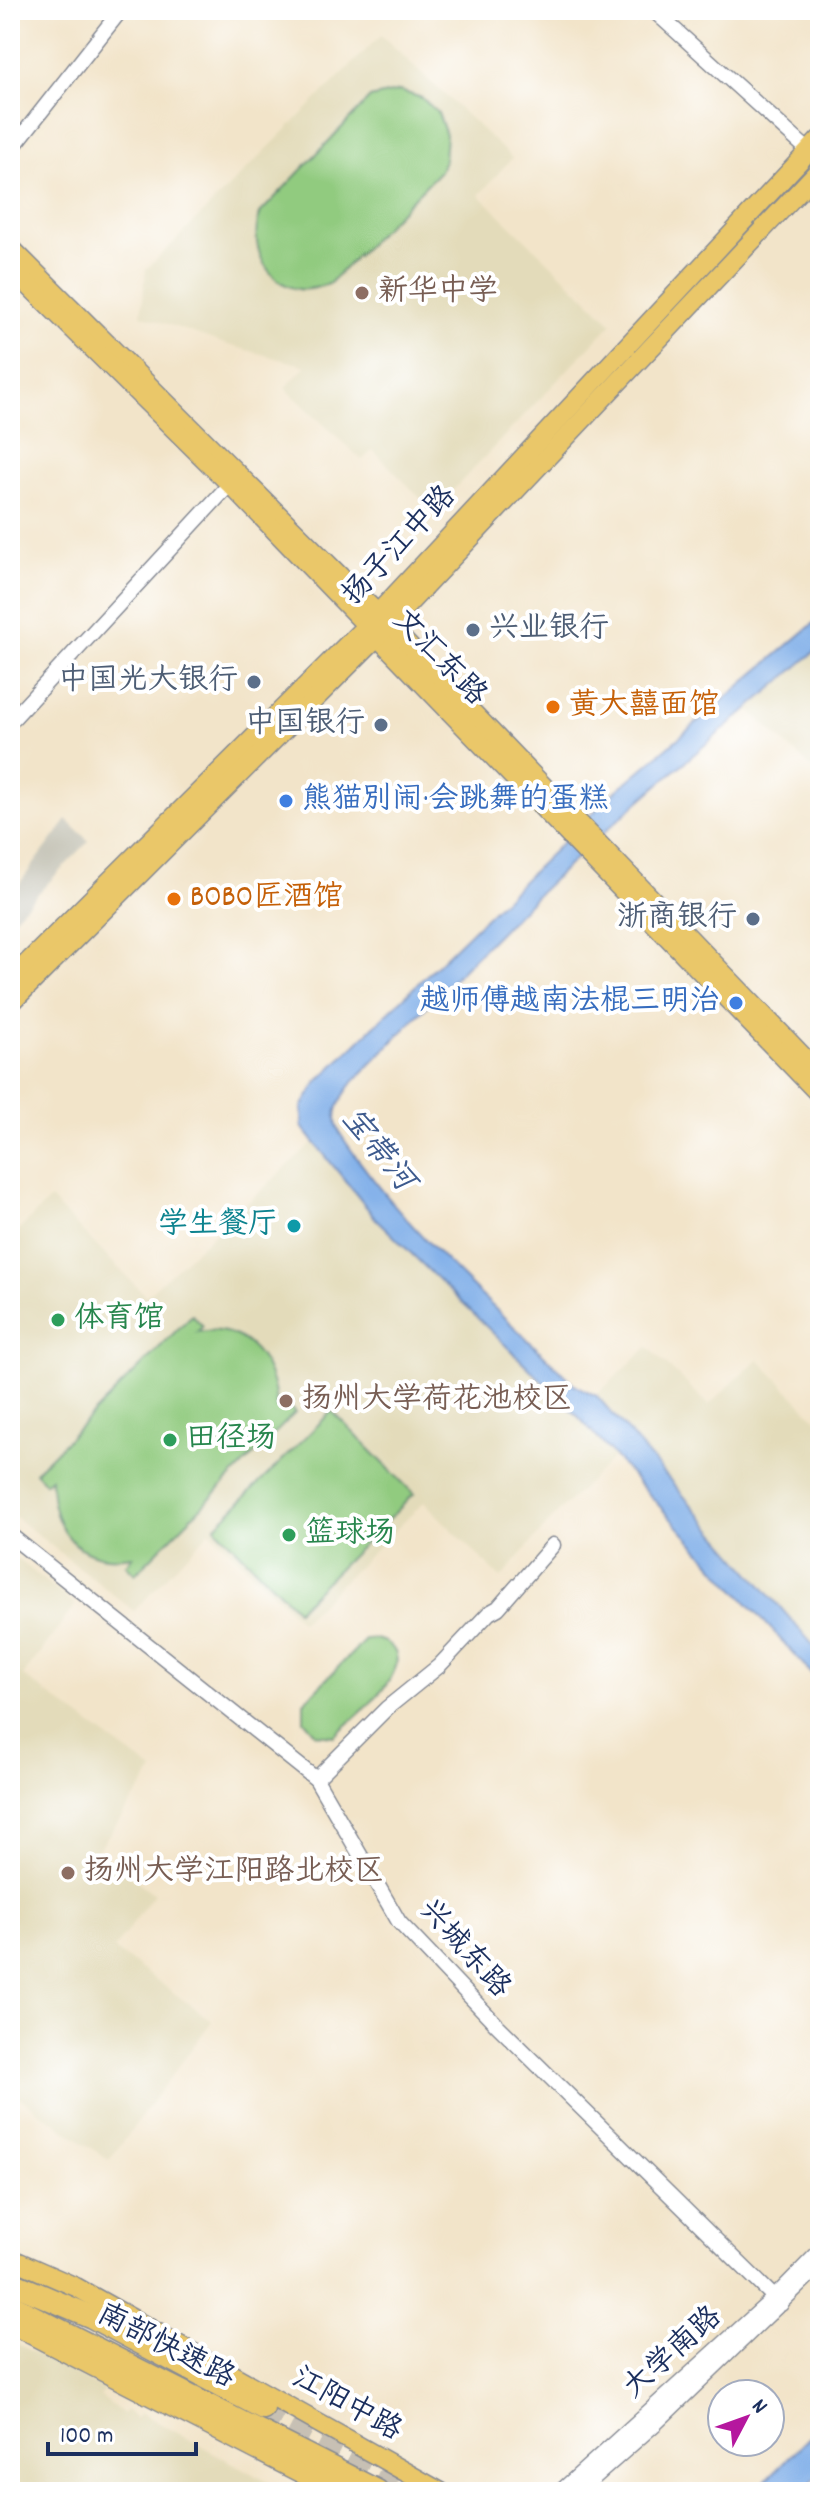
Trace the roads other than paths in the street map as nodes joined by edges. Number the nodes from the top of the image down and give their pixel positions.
1 (121, 10) edge
2 (653, 10) edge
3 (816, 150) edge
4 (10, 151) edge
5 (820, 169) edge
6 (10, 247) edge
7 (10, 267) edge
8 (230, 484) junction
9 (378, 625) junction
10 (10, 722) edge
11 (620, 877) junction
12 (10, 980) edge
13 (10, 1004) edge
14 (820, 1074) edge
15 (820, 1095) edge
16 (10, 1535) edge
17 (553, 1545) dead end
18 (316, 1779) junction
19 (820, 2251) edge
20 (10, 2258) edge
21 (820, 2265) edge
22 (10, 2274) edge
23 (10, 2282) edge
24 (778, 2301) junction
25 (10, 2305) edge
26 (92, 2317) junction
27 (10, 2322) edge
28 (263, 2408) tunnel mouth
29 (234, 2417) junction
30 (377, 2491) edge
31 (337, 2492) edge
32 (441, 2492) edge
33 (560, 2492) edge
34 (578, 2492) edge

1 - 4 street
2 - 3 street
3 - 9 main road, 扬子江中路
5 - 9 main road, 扬子江中路
6 - 9 main road, 文汇东路
7 - 8 main road, 文汇东路
8 - 9 main road, 文汇东路
8 - 10 street
9 - 11 main road, 文汇东路
9 - 12 main road, 扬子江中路
9 - 13 main road, 扬子江中路
11 - 14 main road, 文汇东路
11 - 15 main road, 文汇东路
16 - 18 street, 兴城东路
17 - 18 street
18 - 24 street, 兴城东路
19 - 24 street, 大学南路
20 - 32 main road, 江阳中路
21 - 24 street, 大学南路
22 - 26 highway
23 - 26 highway, 南部快速路
24 - 33 street, 大学南路
24 - 34 street, 大学南路
25 - 29 highway, 南部快速路
26 - 28 highway, 南部快速路
27 - 29 highway
27 - 31 main road
29 - 30 highway, 南部快速路

